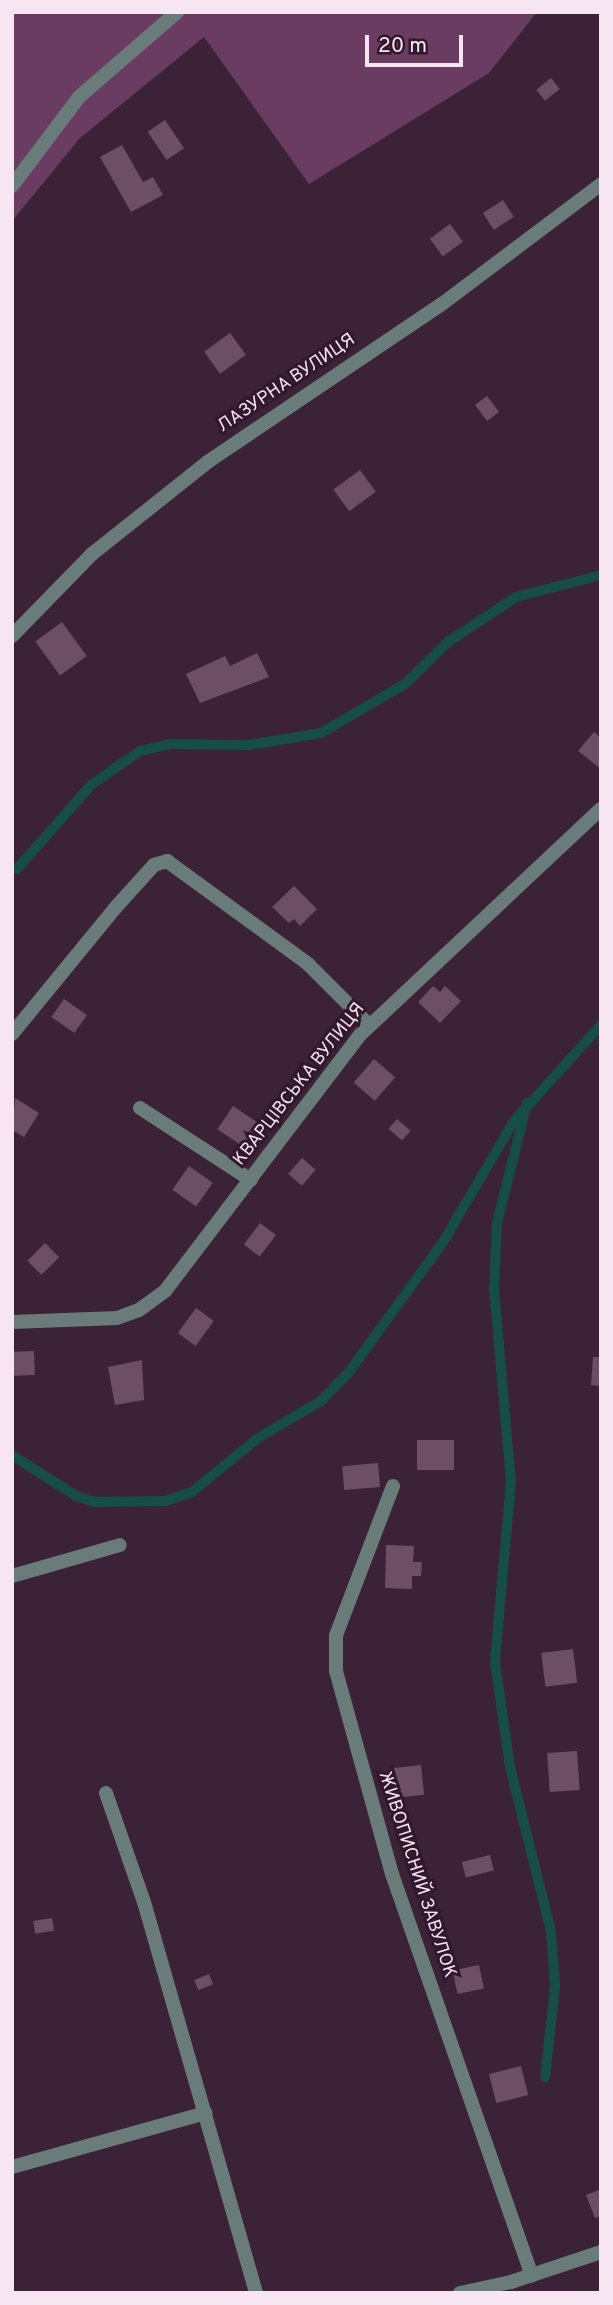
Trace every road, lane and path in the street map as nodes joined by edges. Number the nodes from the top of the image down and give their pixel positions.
1 (177, 12) edge
2 (601, 184) edge
3 (12, 186) edge
4 (12, 636) edge
5 (601, 809) edge
6 (369, 1025) junction
7 (12, 1034) edge
8 (139, 1108) dead end
9 (251, 1180) junction
10 (12, 1322) edge
11 (393, 1486) dead end
12 (120, 1545) dead end
13 (12, 1576) edge
14 (106, 1793) dead end
15 (206, 2113) junction
16 (12, 2167) edge
17 (601, 2252) edge
18 (532, 2275) junction
19 (256, 2293) edge
20 (460, 2293) edge

1 - 3 street
2 - 4 street, ЛАЗУРНА ВУЛИЦЯ
5 - 6 street, КВАРЦІВСЬКА ВУЛИЦЯ
6 - 7 street
6 - 9 street, КВАРЦІВСЬКА ВУЛИЦЯ
8 - 9 street
9 - 10 street, КВАРЦІВСЬКА ВУЛИЦЯ
11 - 18 street, ЖИВОПИСНИЙ ЗАВУЛОК
12 - 13 street
14 - 15 street
15 - 16 street
15 - 19 street
17 - 18 street
18 - 20 street

